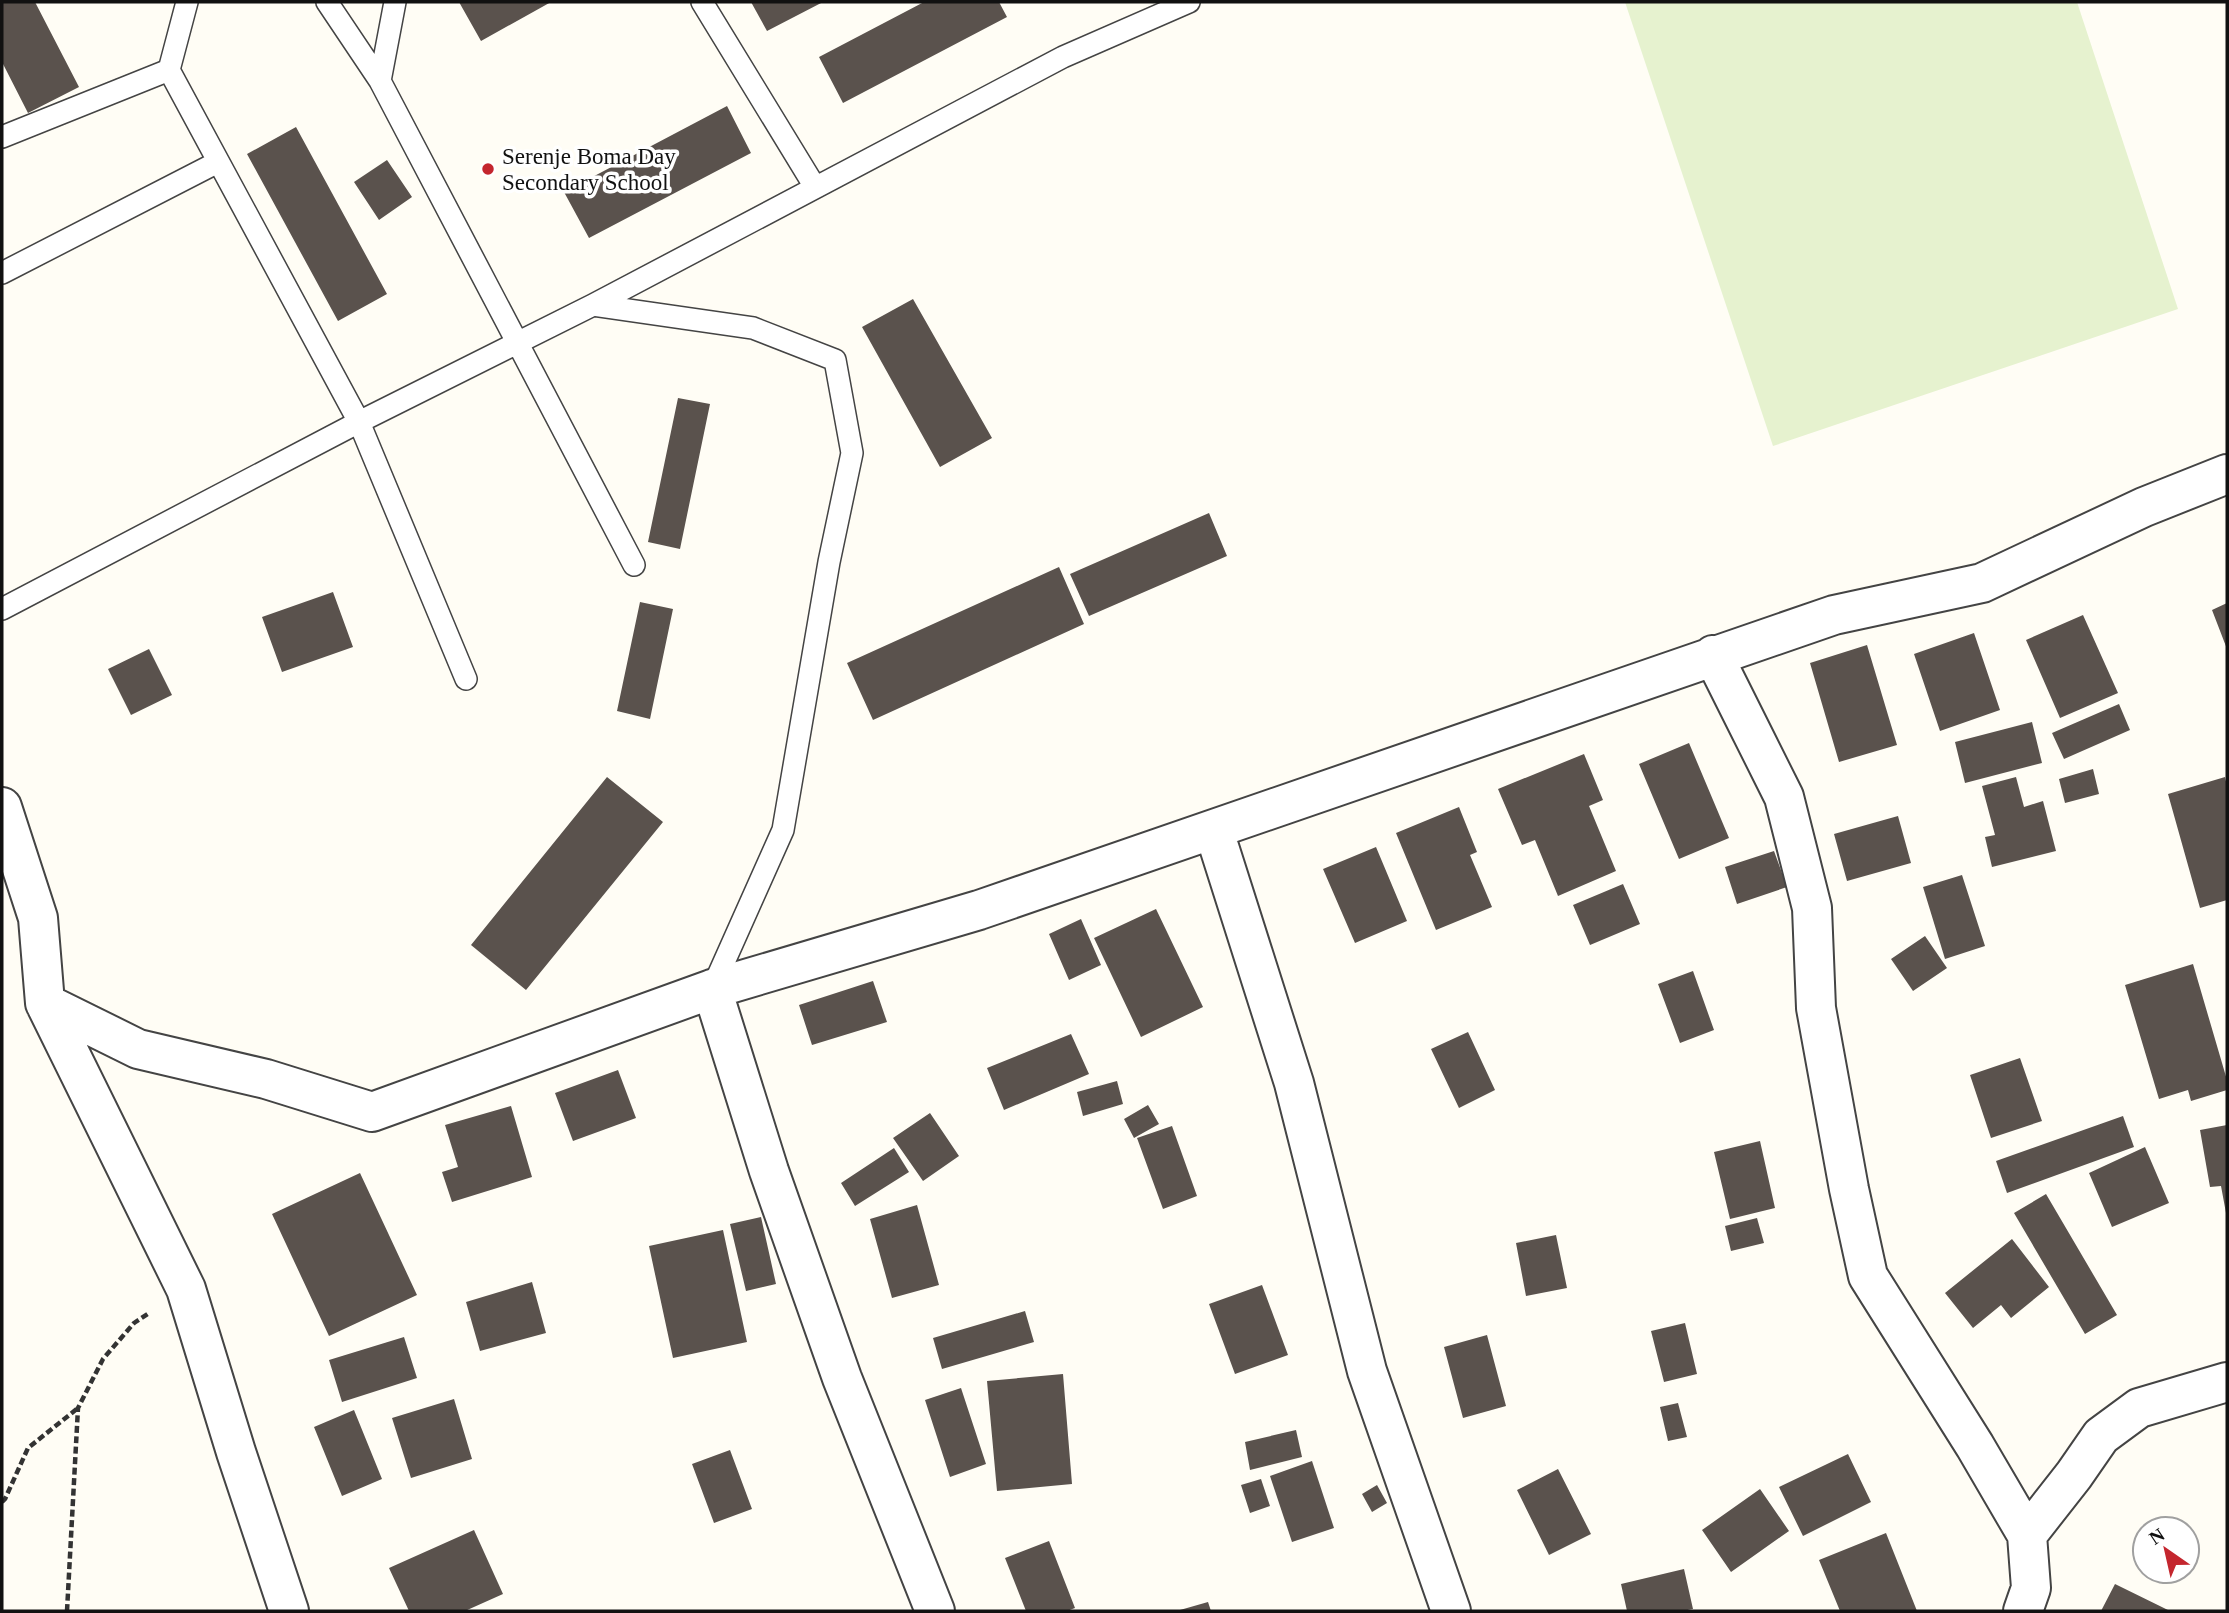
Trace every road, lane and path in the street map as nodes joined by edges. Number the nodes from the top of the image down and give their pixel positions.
1 (187, 2) edge
2 (327, 2) edge
3 (395, 2) edge
4 (702, 2) edge
5 (1189, 2) edge
6 (169, 70) junction
7 (380, 81) junction
8 (2, 138) edge
9 (218, 162) junction
10 (815, 187) junction
11 (2, 273) edge
12 (593, 304) junction
13 (517, 343) junction
14 (359, 422) junction
15 (2227, 474) edge
16 (634, 565) dead end
17 (2, 609) edge
18 (1713, 655) junction
19 (466, 680) dead end
20 (2, 807) edge
21 (1214, 831) junction
22 (712, 989) junction
23 (46, 1003) junction
24 (186, 1289) junction
25 (2227, 1382) edge
26 (78, 1408) junction
27 (2, 1502) edge
28 (2027, 1535) junction
29 (67, 1611) edge
30 (289, 1611) edge
31 (935, 1611) edge
32 (1451, 1611) edge
33 (2023, 1611) edge

1 - 6 lane
2 - 7 lane
3 - 7 lane
4 - 10 lane
5 - 10 lane
6 - 8 lane
6 - 9 lane
7 - 13 lane
9 - 11 lane
9 - 14 lane
10 - 12 lane
12 - 13 lane
12 - 22 lane
13 - 14 lane
13 - 16 lane
14 - 17 lane
14 - 19 lane
15 - 18 street
18 - 21 street
18 - 28 street
20 - 23 street
21 - 22 street
21 - 32 street
22 - 23 street
22 - 31 street
23 - 24 street
24 - 26 path
24 - 30 street
25 - 28 street
26 - 27 path
26 - 29 path
28 - 33 street

